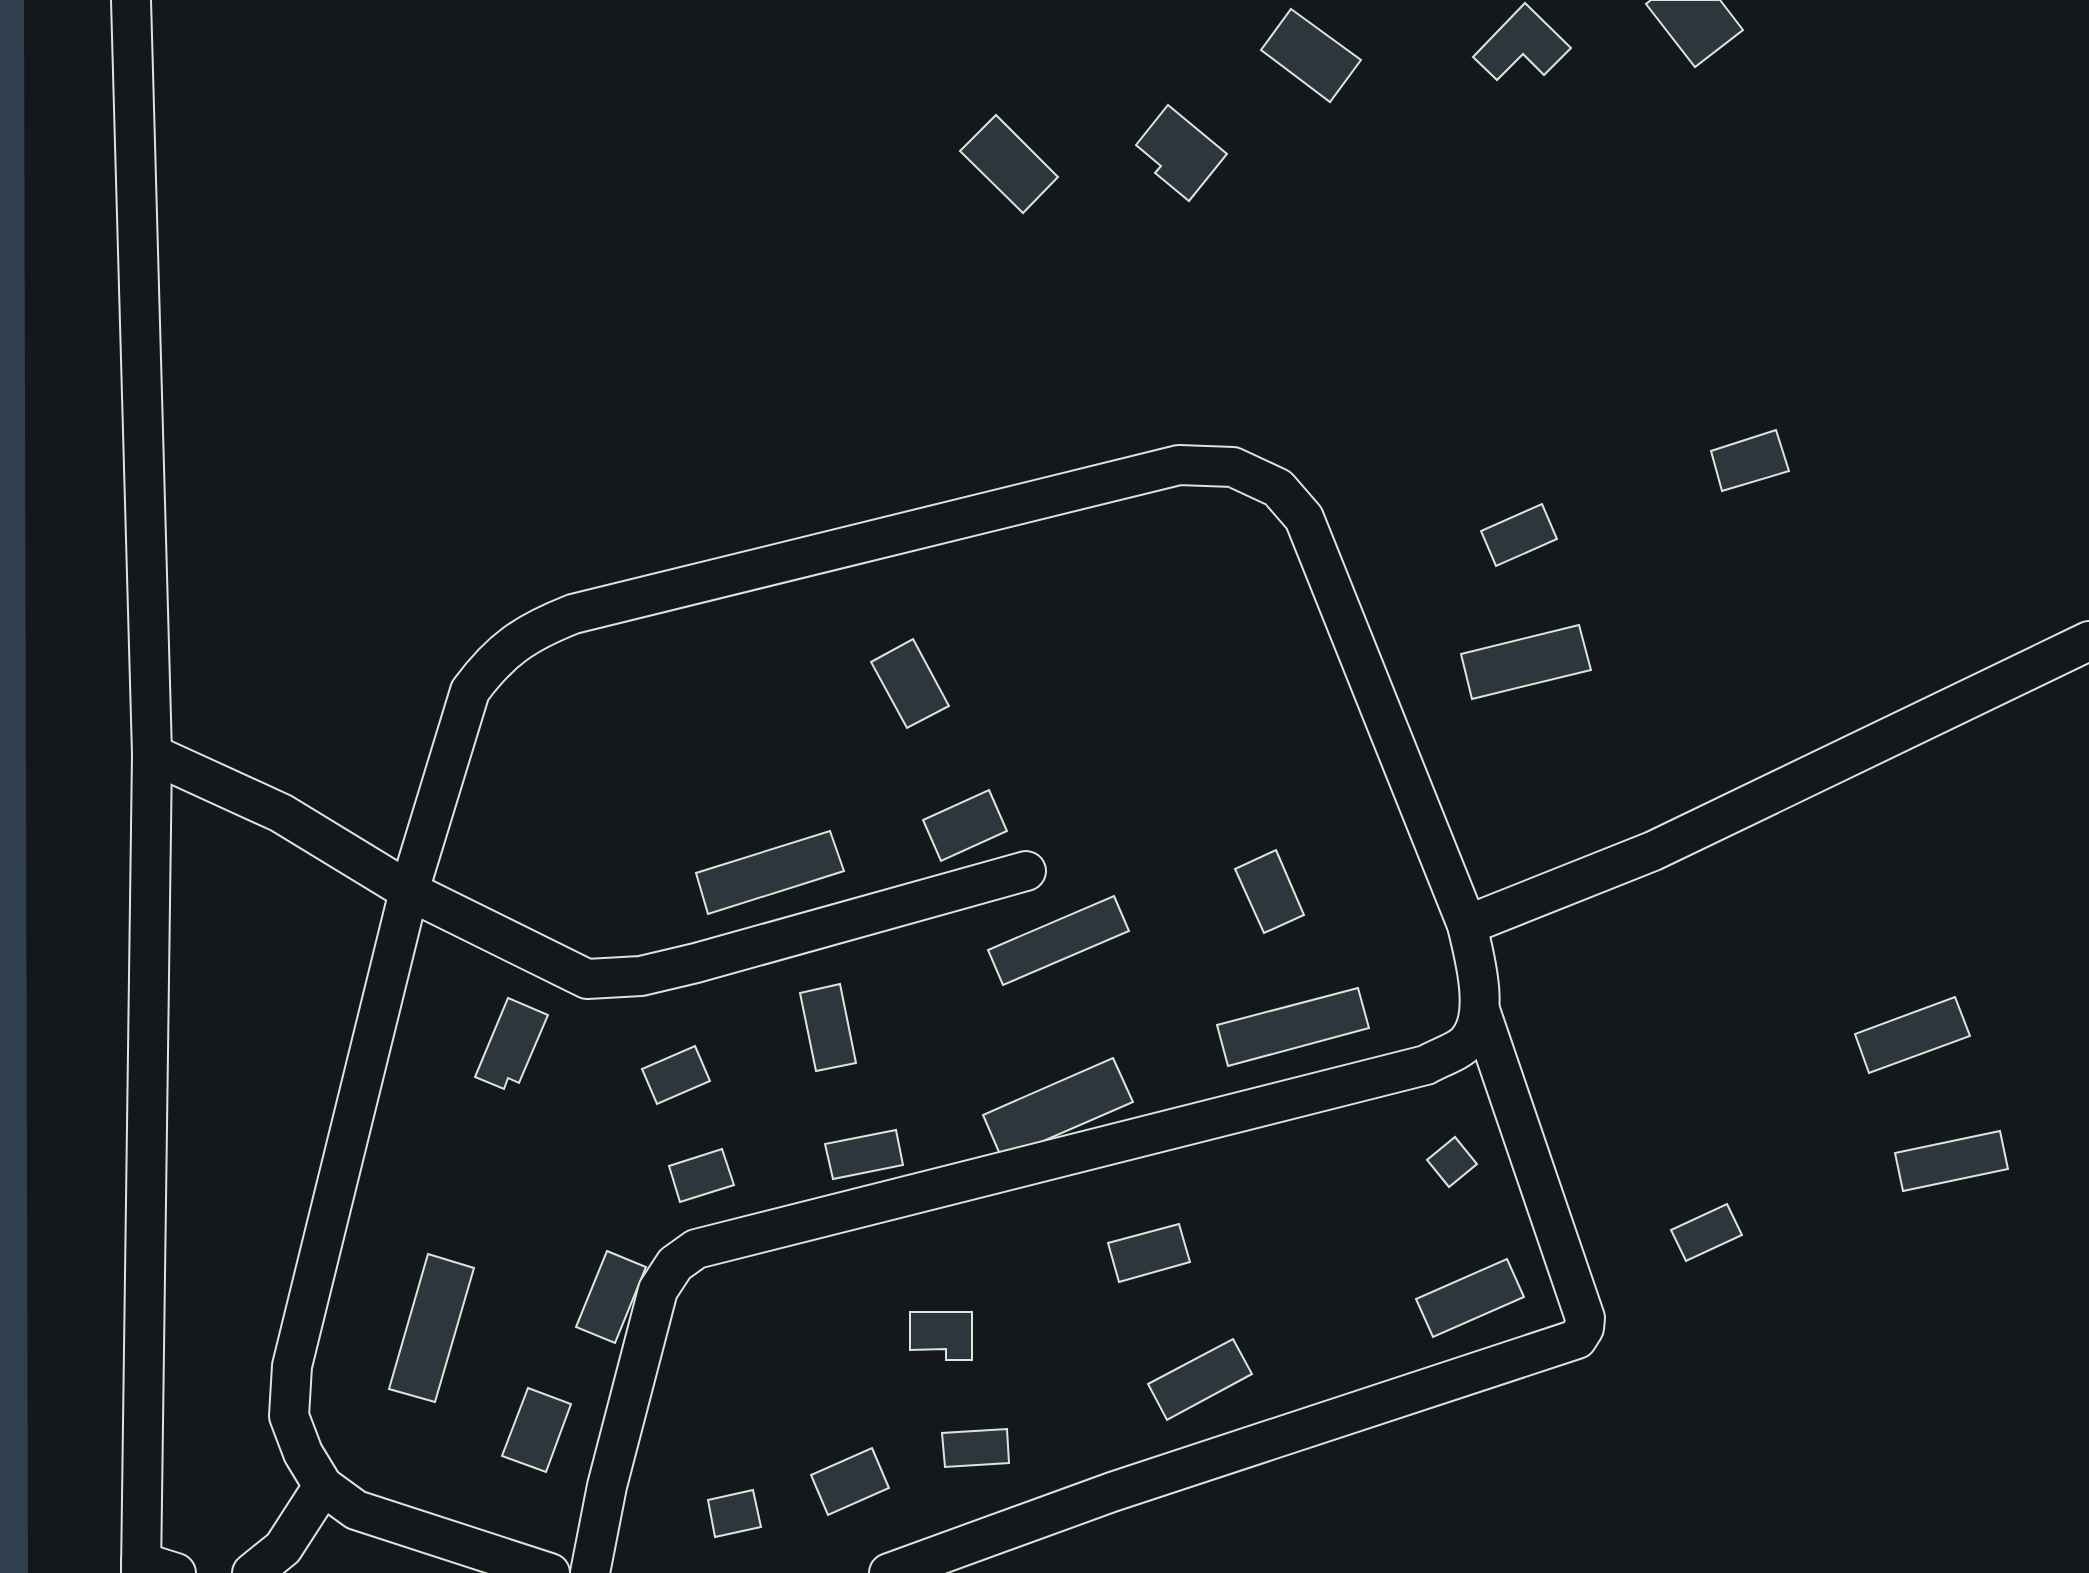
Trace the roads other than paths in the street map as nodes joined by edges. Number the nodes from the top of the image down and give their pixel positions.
1 (131, 0) edge
2 (2089, 641) edge
3 (152, 754) junction
4 (1026, 872) dead end
5 (409, 891) junction
6 (1466, 925) junction
7 (1480, 1010) junction
8 (323, 1486) junction
9 (152, 1569) edge
10 (252, 1573) edge
11 (550, 1573) edge
12 (590, 1573) edge
13 (889, 1573) edge

1 - 3 street
2 - 6 street
3 - 5 street
3 - 9 street
4 - 5 street
5 - 6 street
5 - 8 street
6 - 7 street
7 - 12 street
7 - 13 street
8 - 10 street
8 - 11 street

